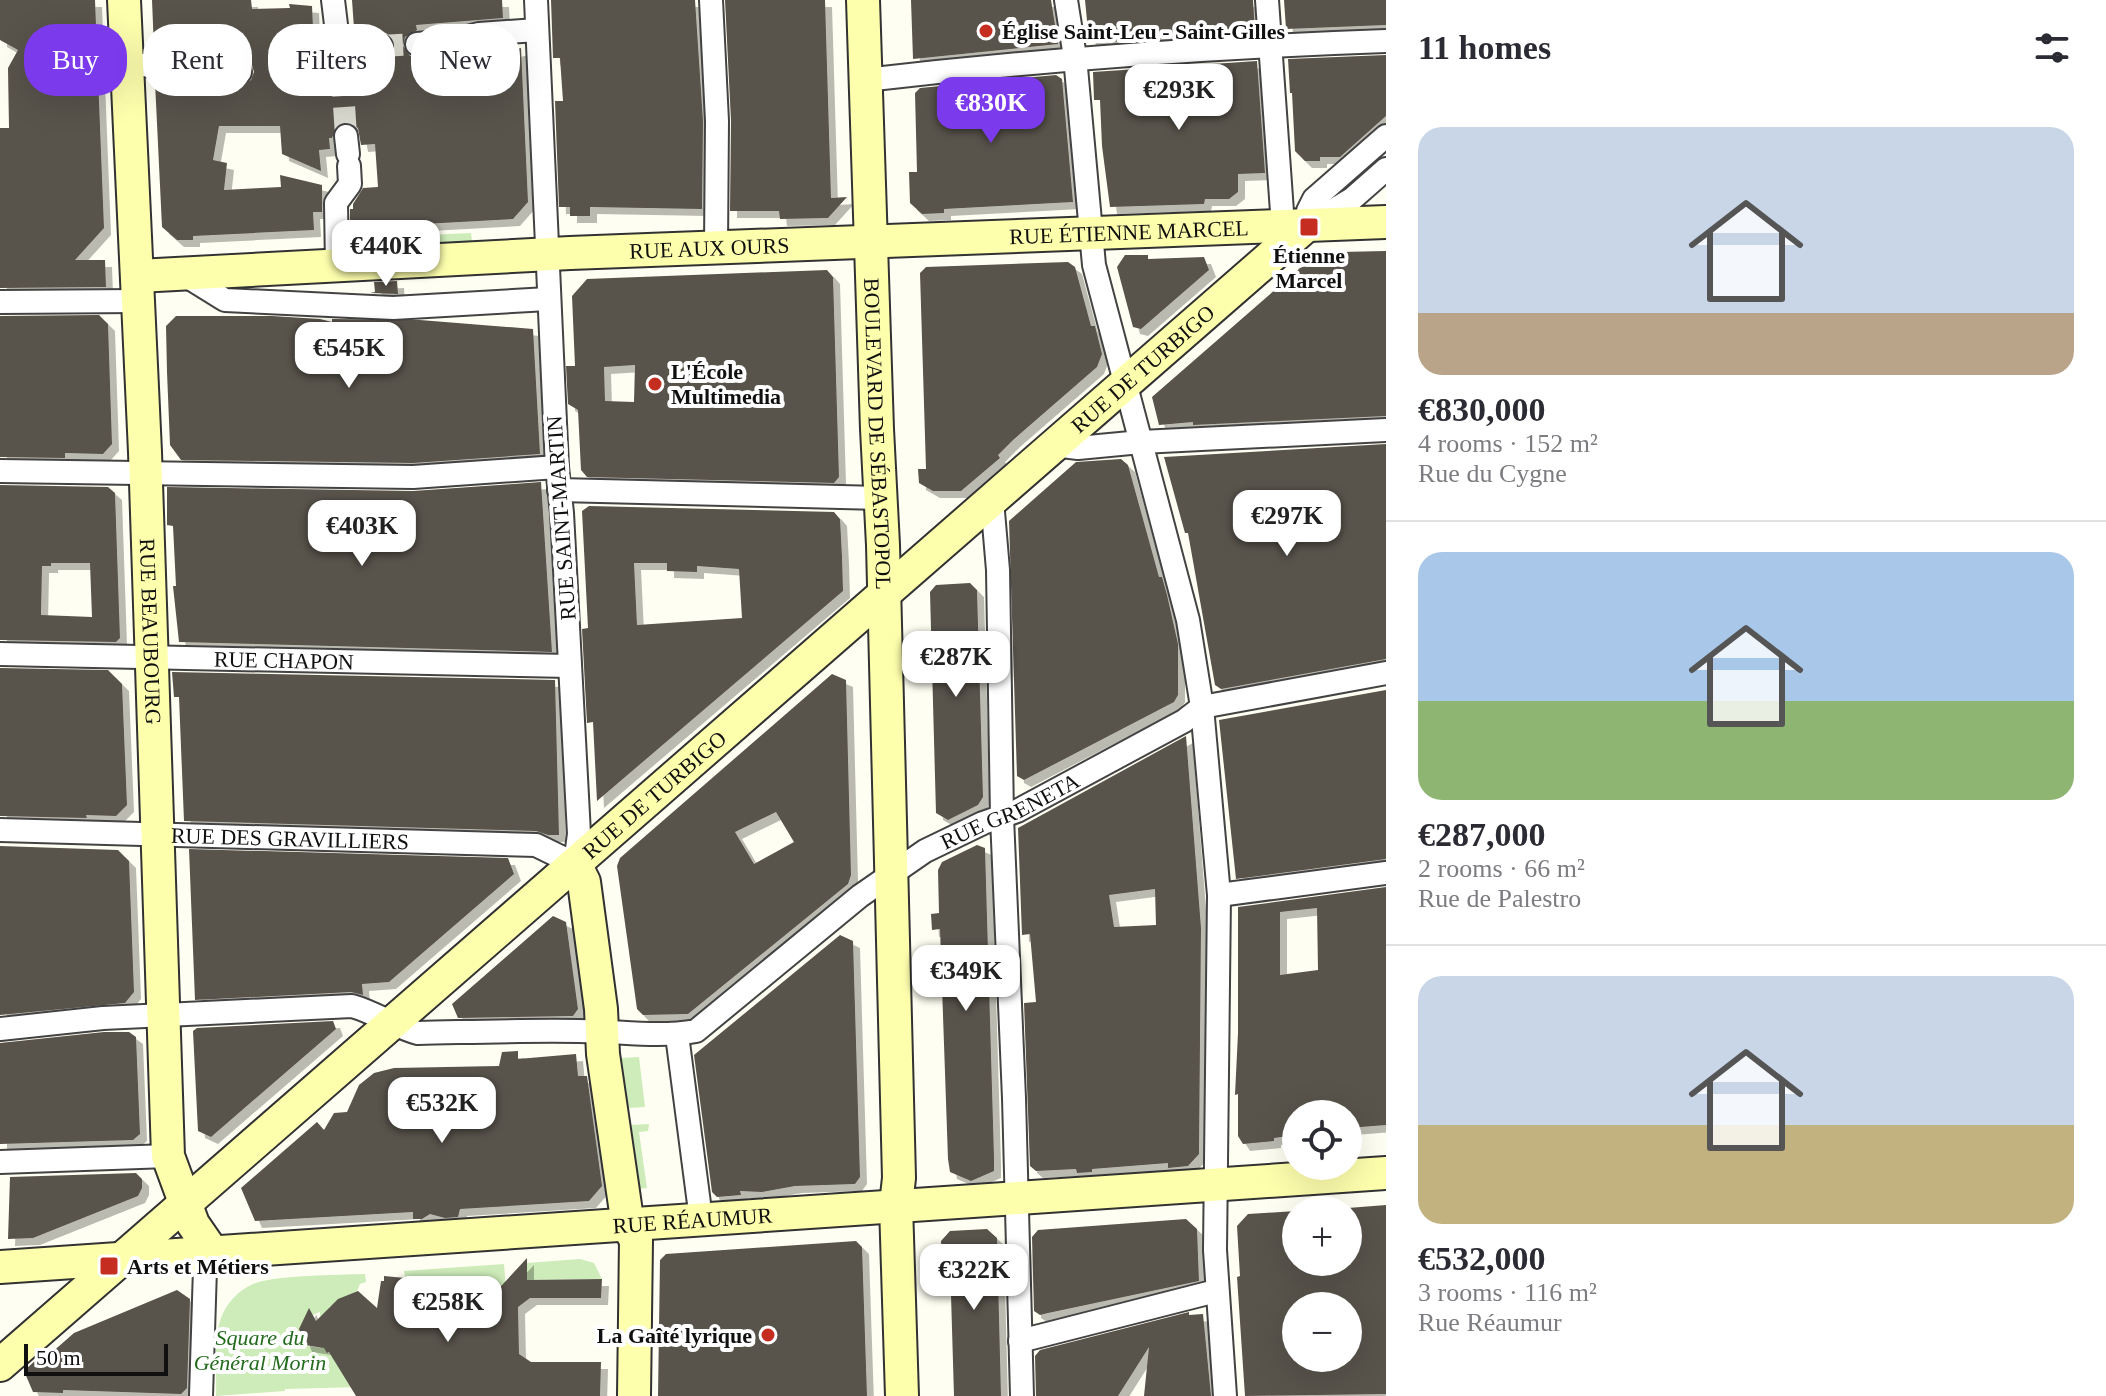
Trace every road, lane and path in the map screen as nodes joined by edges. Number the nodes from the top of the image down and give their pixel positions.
1 (124, 0) edge
2 (333, 0) edge
3 (536, 0) edge
4 (711, 0) edge
5 (863, 0) edge
6 (1066, 0) edge
7 (1267, 0) edge
8 (125, 24) edge
9 (336, 24) edge
10 (537, 30) junction
11 (520, 31) edge
12 (1386, 41) edge
13 (1271, 45) junction
14 (1075, 57) junction
15 (127, 64) joint
16 (143, 65) edge
17 (865, 80) junction
18 (1386, 136) edge
19 (348, 152) tunnel mouth
20 (1386, 169) edge
21 (1386, 222) edge
22 (1295, 226) junction
23 (1091, 233) junction
24 (872, 241) junction
25 (716, 247) junction
26 (546, 254) junction
27 (337, 265) junction
28 (183, 274) junction
29 (138, 288) junction
30 (548, 299) junction
31 (0, 302) edge
32 (1126, 384) junction
33 (1386, 430) edge
34 (1141, 442) junction
35 (1054, 445) junction
36 (557, 467) junction
37 (0, 471) edge
38 (146, 473) junction
39 (559, 490) junction
40 (880, 498) junction
41 (992, 500) junction
42 (883, 596) junction
43 (0, 654) edge
44 (152, 658) junction
45 (569, 666) junction
46 (1386, 673) edge
47 (1202, 707) junction
48 (1002, 817) junction
49 (0, 830) edge
50 (158, 834) junction
51 (575, 864) junction
52 (891, 873) junction
53 (1386, 873) edge
54 (1219, 895) junction
55 (165, 1014) junction
56 (393, 1022) junction
57 (0, 1029) edge
58 (602, 1032) junction
59 (677, 1035) junction
60 (168, 1156) junction
61 (0, 1162) edge
62 (1386, 1173) edge
63 (1216, 1184) junction
64 (1016, 1197) junction
65 (186, 1204) junction
66 (896, 1205) junction
67 (701, 1219) junction
68 (628, 1226) junction
69 (213, 1253) junction
70 (118, 1260) junction
71 (0, 1267) edge
72 (1216, 1291) junction
73 (1020, 1341) junction
74 (0, 1365) edge
75 (201, 1396) edge
76 (634, 1396) edge
77 (902, 1396) edge
78 (1022, 1396) edge
79 (1225, 1396) edge

1 - 8 main road, RUE BEAUBOURG
2 - 9 street
3 - 10 street, RUE SAINT-MARTIN
4 - 25 street
5 - 17 main road, BOULEVARD DE SÉBASTOPOL
6 - 14 street
7 - 13 street
10 - 11 street
10 - 26 street, RUE SAINT-MARTIN
12 - 13 street
13 - 14 street
13 - 22 street
14 - 17 street
14 - 23 street
15 - 16 street
15 - 29 main road, RUE BEAUBOURG
17 - 24 main road, BOULEVARD DE SÉBASTOPOL
18 - 22 street, RUE DE TURBIGO
19 - 27 street
20 - 22 street, RUE DE TURBIGO
21 - 22 main road, RUE ÉTIENNE MARCEL
22 - 23 main road, RUE ÉTIENNE MARCEL
22 - 32 main road, RUE DE TURBIGO
23 - 24 main road, RUE ÉTIENNE MARCEL
23 - 32 street
24 - 25 main road, RUE AUX OURS
24 - 40 main road, BOULEVARD DE SÉBASTOPOL
25 - 26 main road, RUE AUX OURS
26 - 27 main road, RUE AUX OURS
26 - 30 street, RUE SAINT-MARTIN
27 - 28 main road, RUE AUX OURS
28 - 29 main road, RUE AUX OURS
28 - 30 street
29 - 31 street
29 - 38 main road, RUE BEAUBOURG
30 - 36 street, RUE SAINT-MARTIN
32 - 34 street
32 - 35 main road, RUE DE TURBIGO
33 - 34 street
34 - 35 street
34 - 47 street
35 - 41 main road, RUE DE TURBIGO
36 - 38 street
36 - 39 street, RUE SAINT-MARTIN
37 - 38 street
38 - 44 main road, RUE BEAUBOURG
39 - 40 street
39 - 45 street, RUE SAINT-MARTIN
40 - 42 main road, BOULEVARD DE SÉBASTOPOL
41 - 42 main road, RUE DE TURBIGO
41 - 48 street
42 - 51 main road, RUE DE TURBIGO
42 - 52 main road, BOULEVARD DE SÉBASTOPOL
43 - 44 street, RUE CHAPON
44 - 45 street, RUE CHAPON
44 - 50 main road, RUE BEAUBOURG
45 - 51 street, RUE SAINT-MARTIN
46 - 47 street, RUE GRENETA
47 - 48 street, RUE GRENETA
47 - 54 street
48 - 52 street, RUE GRENETA
48 - 64 street
49 - 50 street, RUE DES GRAVILLIERS
50 - 51 street, RUE DES GRAVILLIERS
50 - 55 main road, RUE BEAUBOURG
51 - 56 main road, RUE DE TURBIGO
51 - 58 main road, RUE SAINT-MARTIN
52 - 59 street, RUE GRENETA
52 - 66 main road, BOULEVARD DE SÉBASTOPOL
53 - 54 street
54 - 63 street
55 - 56 street
55 - 57 street
55 - 60 main road, RUE BEAUBOURG
56 - 58 street
56 - 65 main road, RUE DE TURBIGO
58 - 59 street
58 - 68 main road, RUE SAINT-MARTIN
59 - 67 street
60 - 61 street
60 - 65 main road, RUE BEAUBOURG
62 - 63 main road, RUE RÉAUMUR
63 - 64 main road, RUE RÉAUMUR
63 - 72 street
64 - 66 main road, RUE RÉAUMUR
64 - 73 street
65 - 69 main road, RUE BEAUBOURG
65 - 70 main road, RUE DE TURBIGO
66 - 67 main road, RUE RÉAUMUR
66 - 77 main road, BOULEVARD DE SÉBASTOPOL
67 - 68 main road, RUE RÉAUMUR
68 - 69 main road, RUE RÉAUMUR
68 - 76 main road, RUE SAINT-MARTIN
69 - 70 main road, RUE RÉAUMUR
69 - 75 street
70 - 71 main road, RUE RÉAUMUR
70 - 74 main road, RUE DE TURBIGO
72 - 73 street
72 - 79 street
73 - 78 street

